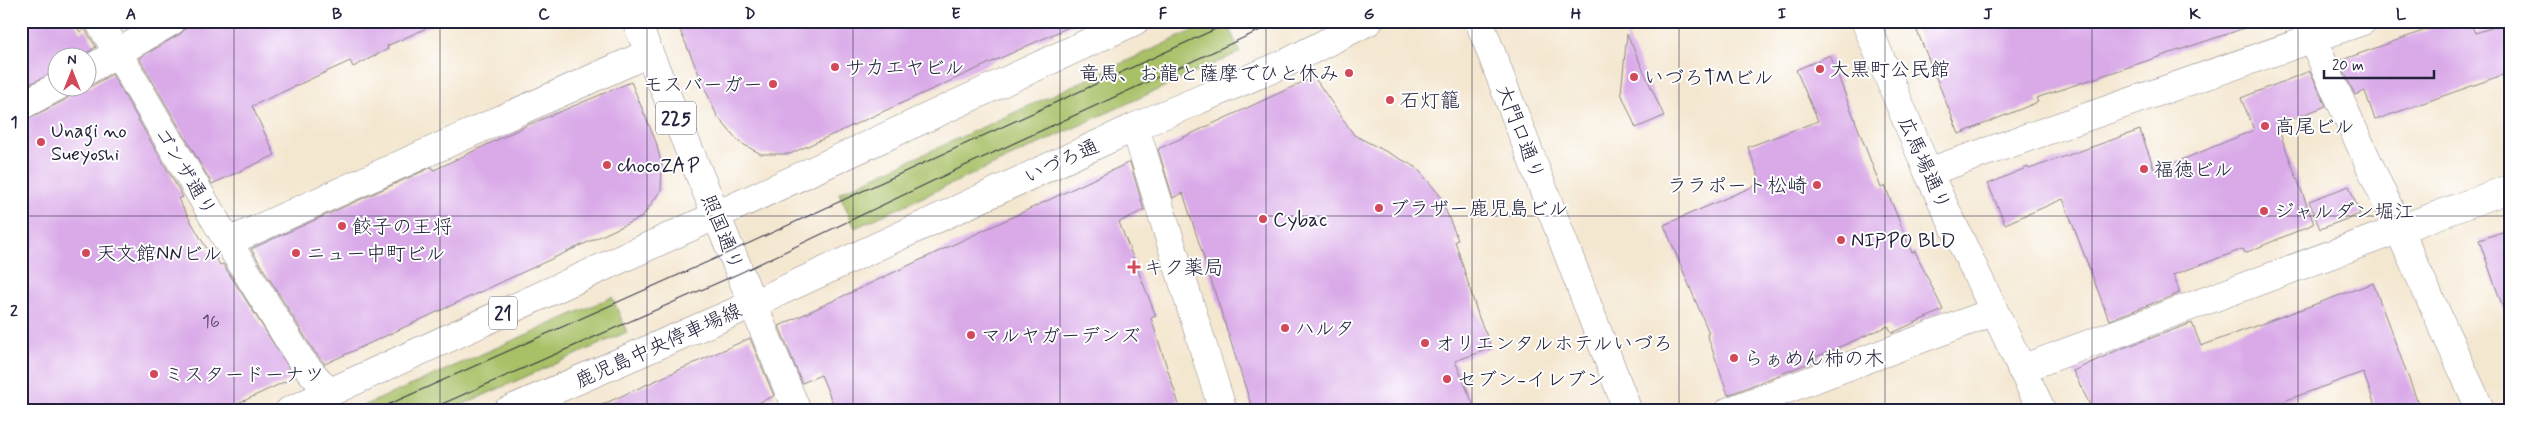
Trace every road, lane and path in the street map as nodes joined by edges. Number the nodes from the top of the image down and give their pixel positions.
1 (99, 21) edge
2 (172, 21) edge
3 (636, 21) edge
4 (1135, 21) edge
5 (1369, 21) edge
6 (1479, 21) edge
7 (1865, 21) edge
8 (2362, 21) edge
9 (1100, 28) edge
10 (2308, 30) edge
11 (649, 53) junction
12 (117, 54) junction
13 (98, 64) edge
14 (48, 91) edge
15 (21, 106) edge
16 (1135, 127) junction
17 (1928, 172) junction
18 (2511, 188) edge
19 (717, 215) junction
20 (2400, 229) junction
21 (228, 242) junction
22 (753, 304) junction
23 (1993, 312) junction
24 (2022, 369) junction
25 (329, 393) junction
26 (289, 411) edge
27 (508, 411) edge
28 (797, 411) edge
29 (1223, 411) edge
30 (1628, 411) edge
31 (1729, 411) edge
32 (2042, 411) edge
33 (2481, 411) edge

1 - 12 main road, ゴンザ通り
2 - 12 main road
3 - 11 main road, 照国通り / 225
4 - 9 main road
5 - 16 main road, いづろ通
6 - 30 main road, 大門口通り
7 - 17 main road, 広馬場通り
8 - 10 main road
9 - 19 main road
10 - 17 main road
10 - 20 main road
11 - 19 main road, 照国通り / 225
11 - 21 main road
12 - 13 main road
12 - 21 main road, ゴンザ通り
14 - 15 main road
16 - 22 main road, いづろ通
16 - 29 main road
17 - 23 main road, 広馬場通り
18 - 20 main road
19 - 22 main road, 照国通り / 225
19 - 25 main road, 21
20 - 24 main road
20 - 33 main road
21 - 25 main road, ゴンザ通り
22 - 27 main road, 鹿児島中央停車場線
22 - 28 main road, 225
23 - 24 main road, 広馬場通り
23 - 31 main road
24 - 32 main road, 広馬場通り
25 - 26 main road, 21

